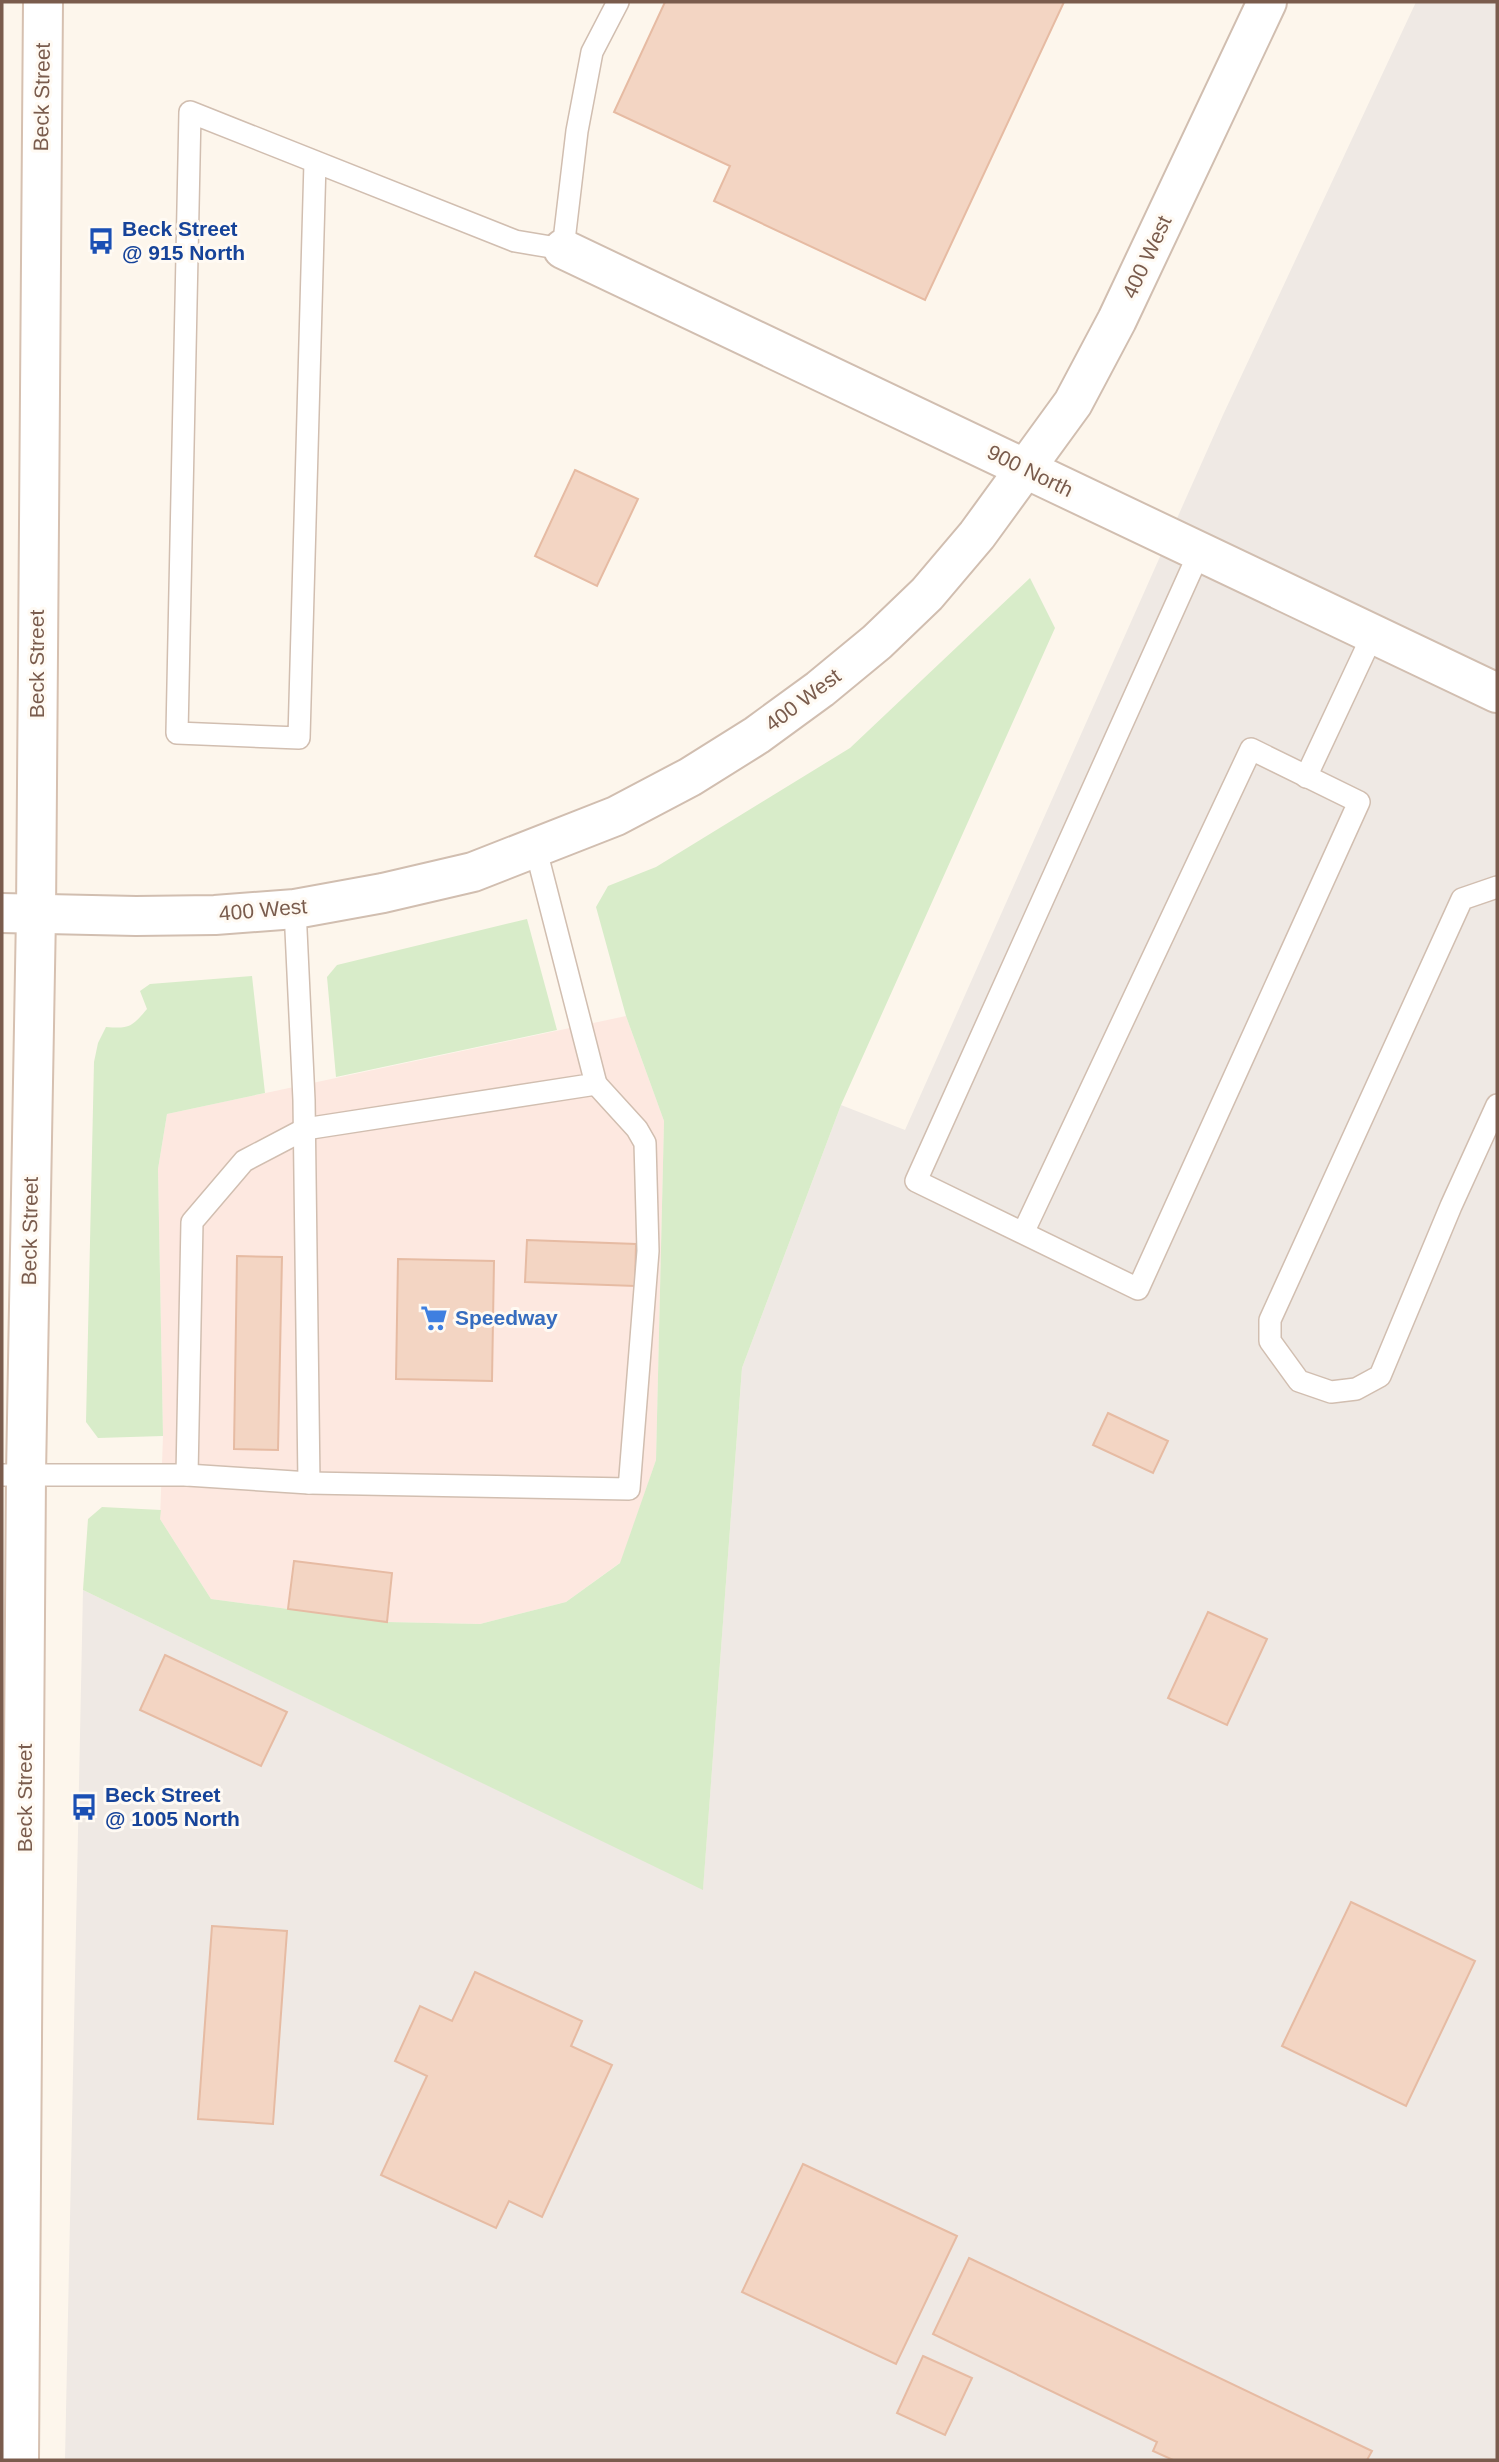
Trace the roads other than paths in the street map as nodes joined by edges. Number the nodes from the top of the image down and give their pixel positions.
1 (43, 2) edge
2 (618, 2) edge
3 (1267, 2) edge
4 (315, 162) junction
5 (563, 249) junction
6 (1026, 469) junction
7 (1199, 553) junction
8 (1373, 634) junction
9 (1497, 693) edge
10 (1306, 777) junction
11 (536, 850) junction
12 (1497, 887) edge
13 (295, 909) junction
14 (19, 914) edge
15 (596, 1084) junction
16 (1497, 1105) edge
17 (304, 1129) junction
18 (1023, 1233) junction
19 (14, 1475) edge
20 (187, 1475) junction
21 (309, 1483) junction
22 (19, 2460) edge

1 - 14 street, Beck Street
2 - 5 lane
3 - 6 street, 400 West
4 - 4 lane
4 - 5 lane
5 - 6 street, 900 North
6 - 7 street, 900 North
6 - 11 street, 400 West
7 - 8 street, 900 North
7 - 18 lane
8 - 9 street, 900 North
8 - 10 lane
10 - 18 lane
10 - 18 lane
11 - 13 street, 400 West
11 - 15 lane
12 - 16 lane
13 - 14 street, 400 West
13 - 17 lane
14 - 19 street, Beck Street
15 - 17 lane
15 - 21 lane
17 - 20 lane
17 - 21 lane
19 - 20 lane
19 - 22 street, Beck Street
20 - 21 lane

